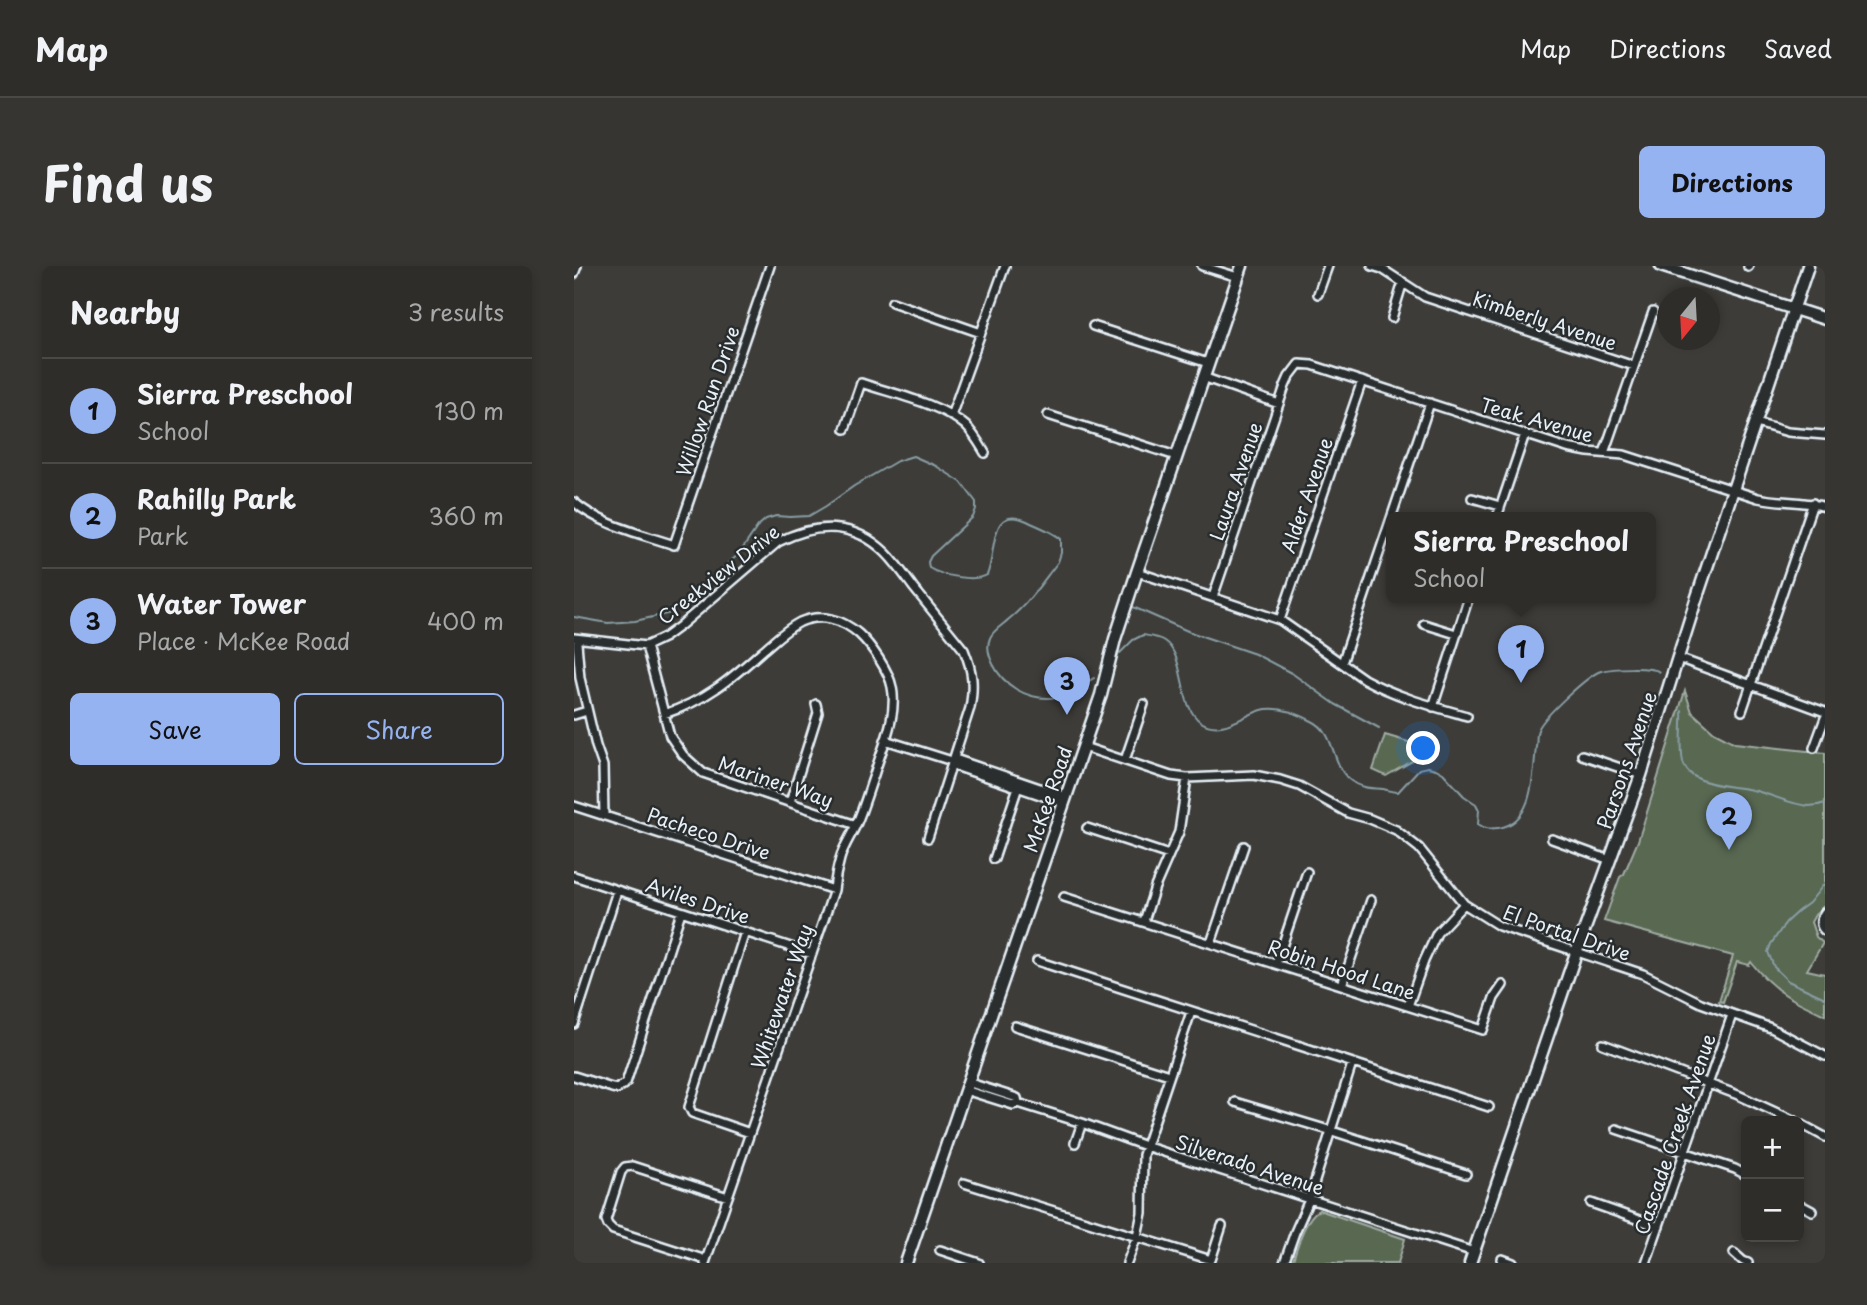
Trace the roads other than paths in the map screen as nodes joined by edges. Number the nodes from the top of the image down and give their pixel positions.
1 (577, 266) edge
2 (770, 266) edge
3 (1005, 266) edge
4 (1202, 266) edge
5 (1242, 266) edge
6 (1328, 266) edge
7 (1372, 266) edge
8 (1661, 266) edge
9 (1808, 266) edge
10 (574, 274) edge
11 (1238, 277) junction
12 (1403, 282) junction
13 (1318, 294) dead end
14 (891, 302) dead end
15 (1793, 309) junction
16 (1653, 312) dead end
17 (1392, 318) dead end
18 (1825, 319) edge
19 (1093, 326) dead end
20 (981, 333) junction
21 (1208, 363) junction
22 (1634, 366) junction
23 (1203, 377) junction
24 (1289, 377) joint
25 (1362, 381) junction
26 (1430, 403) junction
27 (1279, 404) junction
28 (1048, 415) dead end
29 (951, 416) junction
30 (1756, 423) junction
31 (845, 429) dead end
32 (1525, 434) junction
33 (1825, 435) edge
34 (985, 453) dead end
35 (1604, 453) junction
36 (1176, 456) junction
37 (1734, 490) junction
38 (1472, 498) dead end
39 (574, 502) edge
40 (1813, 503) junction
41 (1500, 506) junction
42 (1825, 508) edge
43 (1393, 512) edge
44 (1498, 512) edge
45 (1386, 533) edge
46 (1137, 572) junction
47 (1213, 597) junction
48 (1467, 603) edge
49 (1280, 620) junction
50 (1424, 624) dead end
51 (1456, 635) junction
52 (576, 640) edge
53 (646, 646) junction
54 (1678, 658) junction
55 (1342, 663) junction
56 (1751, 684) junction
57 (1144, 704) dead end
58 (816, 705) dead end
59 (1433, 707) junction
60 (587, 711) junction
61 (1742, 711) dead end
62 (1825, 712) edge
63 (664, 714) junction
64 (574, 715) edge
65 (1467, 716) dead end
66 (1825, 718) edge
67 (885, 740) junction
68 (1084, 747) junction
69 (1814, 748) dead end
70 (1582, 755) dead end
71 (1125, 760) junction
72 (952, 761) junction
73 (1641, 775) junction
74 (1187, 778) junction
75 (1019, 784) junction
76 (1065, 800) junction
77 (790, 803) junction
78 (574, 806) edge
79 (604, 816) junction
80 (856, 825) junction
81 (1087, 828) dead end
82 (928, 838) dead end
83 (1552, 839) dead end
84 (1244, 846) dead end
85 (1169, 855) junction
86 (994, 859) dead end
87 (1610, 860) junction
88 (1307, 872) dead end
89 (574, 876) edge
90 (834, 890) junction
91 (617, 891) junction
92 (1064, 897) dead end
93 (1371, 900) dead end
94 (1464, 904) junction
95 (681, 912) junction
96 (1825, 912) edge
97 (1144, 921) junction
98 (1825, 931) edge
99 (745, 932) junction
100 (1211, 943) junction
101 (1576, 953) junction
102 (812, 954) junction
103 (1037, 961) dead end
104 (1276, 964) junction
105 (1342, 985) junction
106 (1503, 985) dead end
107 (1408, 1006) junction
108 (1191, 1012) junction
109 (1732, 1015) junction
110 (574, 1024) edge
111 (1015, 1026) dead end
112 (1603, 1044) dead end
113 (1825, 1056) edge
114 (1352, 1064) junction
115 (1169, 1075) junction
116 (574, 1076) edge
117 (1707, 1084) junction
118 (966, 1086) junction
119 (1235, 1102) dead end
120 (1489, 1107) dead end
121 (1785, 1116) edge
122 (1082, 1123) junction
123 (1804, 1126) edge
124 (1616, 1129) dead end
125 (1332, 1130) junction
126 (750, 1133) junction
127 (1825, 1138) edge
128 (1075, 1143) dead end
129 (1145, 1146) junction
130 (1685, 1152) junction
131 (1741, 1172) edge
132 (1466, 1174) dead end
133 (964, 1183) dead end
134 (728, 1197) junction
135 (1309, 1200) junction
136 (1591, 1203) dead end
137 (1804, 1206) edge
138 (1812, 1210) dead end
139 (1222, 1226) dead end
140 (1659, 1227) junction
141 (1137, 1236) junction
142 (940, 1250) dead end
143 (1734, 1253) dead end
144 (1472, 1258) edge
145 (1502, 1259) dead end
146 (706, 1262) edge
147 (906, 1263) edge
148 (979, 1263) edge
149 (1127, 1263) edge
150 (1284, 1263) edge
151 (1513, 1263) edge
152 (1646, 1263) edge
153 (1748, 1263) edge

1 - 10 street
2 - 39 street, Willow Run Drive
3 - 20 street
4 - 11 street
5 - 11 street, McKee Road
6 - 13 street
7 - 12 street, Kimberly Avenue
8 - 15 street
9 - 15 street, Parsons Avenue
11 - 21 street, McKee Road
12 - 17 street
12 - 22 street, Kimberly Avenue
14 - 20 street
15 - 18 street
15 - 30 street, Parsons Avenue
16 - 22 street
19 - 21 street
20 - 29 street
21 - 23 street, McKee Road
22 - 35 street
23 - 27 street
23 - 36 street, McKee Road
24 - 25 street, Teak Avenue
24 - 27 street, Laura Avenue
25 - 26 street, Teak Avenue
25 - 49 street, Alder Avenue
26 - 32 street, Teak Avenue
26 - 43 street
27 - 47 street, Laura Avenue
28 - 36 street
29 - 31 street
29 - 34 street
30 - 33 street
30 - 37 street, Parsons Avenue
32 - 35 street, Teak Avenue
32 - 41 street
35 - 37 street, Teak Avenue
36 - 46 street, McKee Road
37 - 40 street, Teak Avenue
37 - 54 street, Parsons Avenue
38 - 41 street
40 - 42 street, Teak Avenue
40 - 56 street
41 - 44 street
45 - 55 street
46 - 47 street
46 - 68 street, McKee Road
47 - 49 street
48 - 51 street
49 - 55 street
50 - 51 street
51 - 59 street
52 - 53 street, Creekview Drive
52 - 60 street
53 - 63 street, Mariner Way
53 - 72 street, Creekview Drive
54 - 56 street
54 - 73 street, Parsons Avenue
55 - 59 street
56 - 61 street
56 - 62 street
57 - 71 street
58 - 77 street
59 - 65 street
60 - 64 street
60 - 79 street
63 - 67 street, Whitewater Way
63 - 77 street, Mariner Way
66 - 69 street
67 - 72 street
67 - 80 street, Whitewater Way
68 - 71 street, El Portal Drive
68 - 76 street, McKee Road
70 - 73 street
71 - 74 street, El Portal Drive
72 - 75 street
72 - 82 street, Creekview Drive
73 - 87 street, Parsons Avenue
74 - 85 street
74 - 94 street, El Portal Drive
75 - 76 street
75 - 86 street
76 - 118 street, McKee Road
77 - 80 street, Mariner Way
78 - 79 street, Pacheco Drive
79 - 90 street, Pacheco Drive
80 - 90 street, Whitewater Way
81 - 85 street
83 - 87 street
84 - 100 street
85 - 97 street
87 - 101 street, Parsons Avenue
88 - 104 street
89 - 91 street, Aviles Drive
90 - 102 street, Whitewater Way
91 - 95 street, Aviles Drive
91 - 110 street
92 - 97 street, Robin Hood Lane
93 - 105 street
94 - 101 street, El Portal Drive
94 - 107 street
95 - 99 street, Aviles Drive
95 - 116 street
96 - 98 street
97 - 100 street, Robin Hood Lane
99 - 102 street, Aviles Drive
99 - 126 street
100 - 104 street, Robin Hood Lane
101 - 109 street, El Portal Drive
101 - 144 street, Parsons Avenue
102 - 126 street, Whitewater Way
103 - 108 street
104 - 105 street, Robin Hood Lane
105 - 107 street, Robin Hood Lane
106 - 107 street, Robin Hood Lane
108 - 114 street
108 - 115 street
109 - 113 street, El Portal Drive
109 - 117 street, Cascade Creek Avenue
111 - 115 street
112 - 117 street
114 - 120 street
114 - 125 street
115 - 129 street
117 - 121 street
117 - 130 street, Cascade Creek Avenue
118 - 122 street, Silverado Avenue
118 - 147 street, McKee Road
119 - 125 street
122 - 128 street
122 - 129 street, Silverado Avenue
123 - 127 street
124 - 130 street
125 - 132 street
125 - 135 street
126 - 134 street, Whitewater Way
129 - 135 street, Silverado Avenue
129 - 141 street
130 - 131 street
130 - 140 street, Cascade Creek Avenue
133 - 141 street
134 - 146 street, Whitewater Way
134 - 146 street
135 - 144 street, Silverado Avenue
135 - 150 street
136 - 140 street
137 - 138 street
139 - 141 street
140 - 152 street, Cascade Creek Avenue
141 - 149 street
142 - 148 street
143 - 153 street
145 - 151 street

